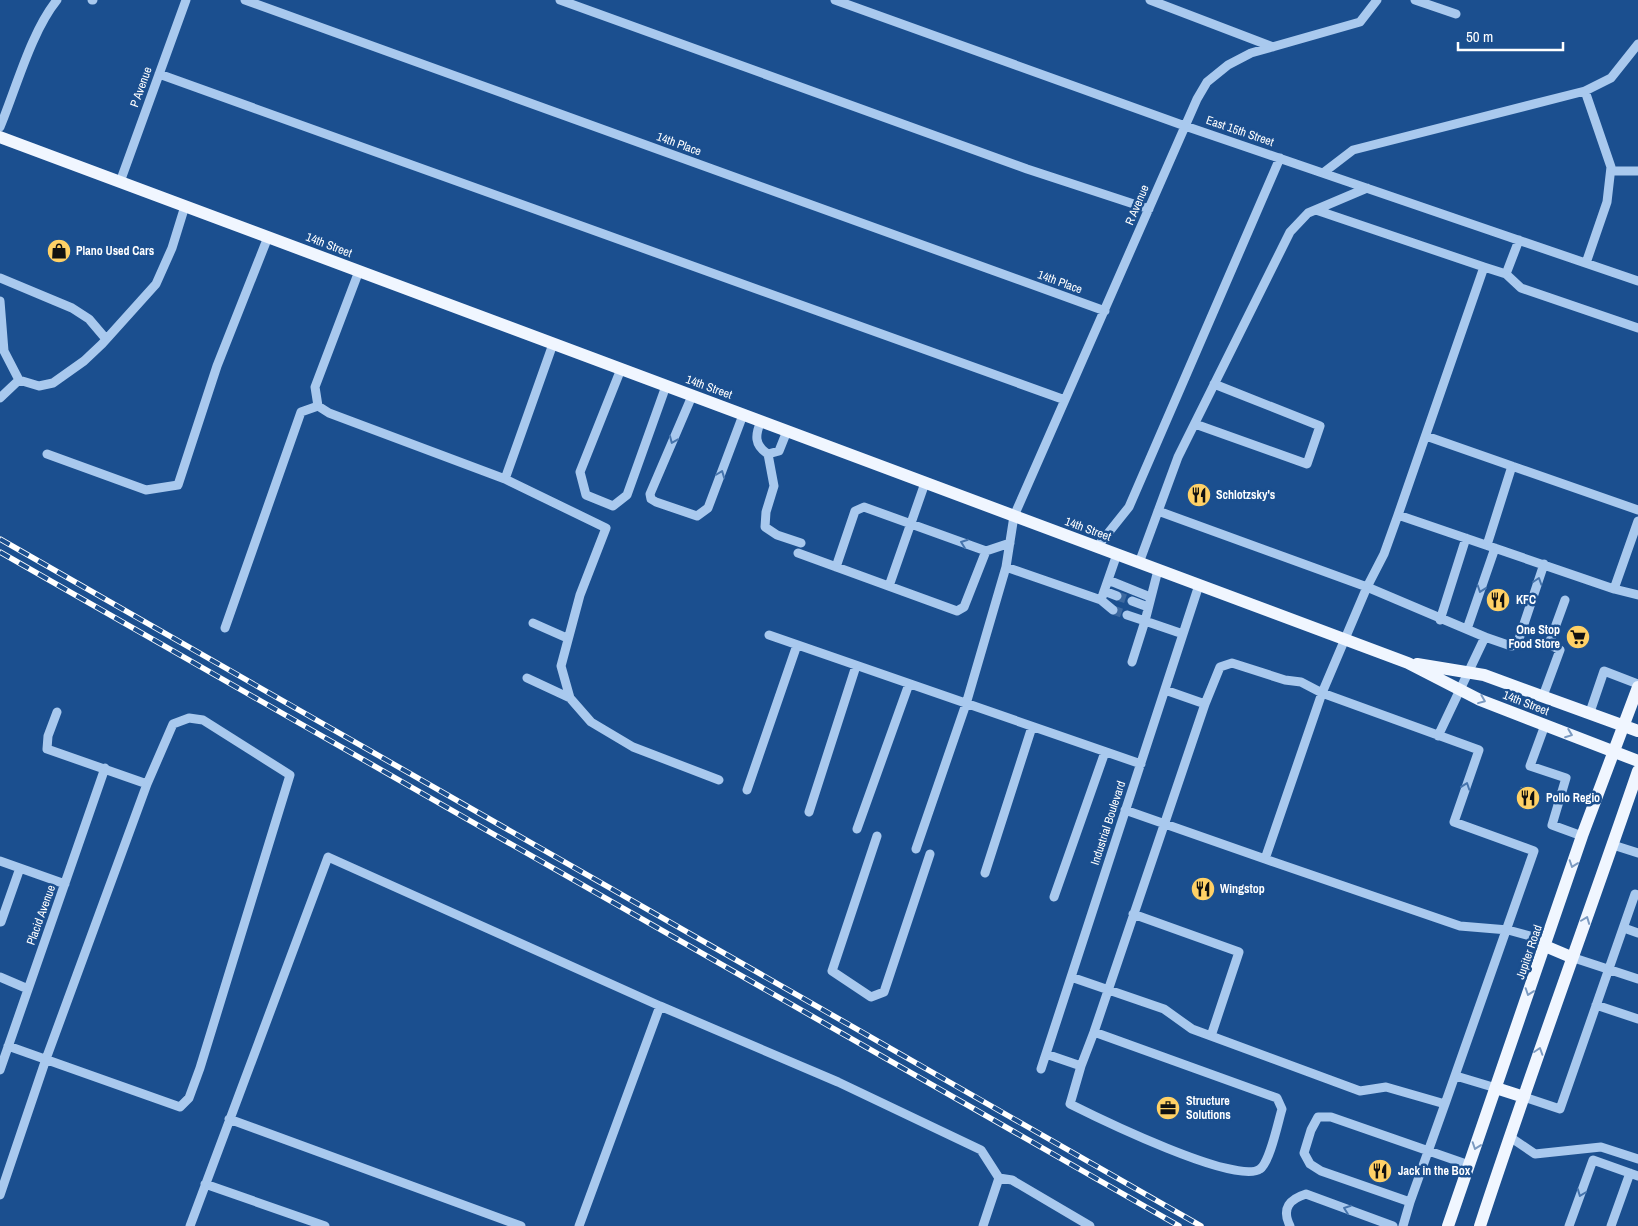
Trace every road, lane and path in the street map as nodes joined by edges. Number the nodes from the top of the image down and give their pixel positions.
1 (57, 0) edge
2 (186, 0) edge
3 (245, 0) edge
4 (560, 0) edge
5 (835, 0) edge
6 (1150, 0) edge
7 (1376, 0) edge
8 (1415, 0) edge
9 (1456, 14) dead end
10 (1638, 44) edge
11 (1273, 47) junction
12 (159, 74) junction
13 (1585, 91) junction
14 (1185, 126) junction
15 (0, 127) edge
16 (0, 137) edge
17 (1280, 158) junction
18 (1611, 171) junction
19 (1638, 171) edge
20 (1323, 173) junction
21 (120, 182) junction
22 (1367, 188) junction
23 (185, 206) junction
24 (1149, 209) junction
25 (1316, 210) junction
26 (268, 237) junction
27 (1520, 240) junction
28 (1586, 263) junction
29 (1484, 267) junction
30 (359, 271) junction
31 (1506, 274) junction
32 (0, 278) edge
33 (1638, 281) edge
34 (0, 301) edge
35 (1104, 311) junction
36 (1638, 328) edge
37 (106, 339) junction
38 (553, 344) junction
39 (621, 369) junction
40 (19, 380) junction
41 (1214, 384) junction
42 (666, 386) junction
43 (692, 396) junction
44 (0, 398) edge
45 (1065, 400) junction
46 (318, 406) junction
47 (743, 415) junction
48 (761, 421) junction
49 (1195, 424) junction
50 (788, 431) junction
51 (1426, 436) junction
52 (47, 454) dead end
53 (768, 454) junction
54 (1512, 466) junction
55 (505, 480) junction
56 (925, 483) junction
57 (1638, 510) edge
58 (1158, 512) junction
59 (1398, 515) junction
60 (1014, 516) junction
61 (1638, 521) edge
62 (910, 523) junction
63 (1466, 538) junction
64 (1010, 542) junction
65 (801, 543) dead end
66 (1491, 546) junction
67 (1097, 547) junction
68 (986, 551) junction
69 (798, 553) dead end
70 (1118, 554) junction
71 (1139, 563) junction
72 (1544, 564) junction
73 (836, 567) junction
74 (1006, 567) junction
75 (1158, 570) junction
76 (1108, 580) junction
77 (1199, 585) junction
78 (889, 586) junction
79 (1367, 587) junction
80 (1614, 588) junction
81 (1102, 595) junction
82 (1638, 595) edge
83 (1117, 596) tunnel mouth
84 (1150, 597) junction
85 (1566, 600) dead end
86 (1132, 601) tunnel mouth
87 (1148, 607) junction
88 (1112, 610) tunnel mouth
89 (1127, 615) tunnel mouth
90 (1440, 620) junction
91 (1145, 621) junction
92 (534, 623) dead end
93 (225, 628) dead end
94 (1467, 630) junction
95 (1184, 634) junction
96 (769, 635) dead end
97 (1484, 636) junction
98 (567, 638) junction
99 (1345, 640) junction
100 (797, 645) junction
101 (1132, 662) dead end
102 (1408, 663) junction
103 (856, 666) junction
104 (1468, 672) junction
105 (527, 678) dead end
106 (909, 684) junction
107 (1638, 686) edge
108 (1165, 690) junction
109 (1459, 691) junction
110 (1322, 693) junction
111 (1543, 696) junction
112 (570, 698) junction
113 (966, 704) junction
114 (1206, 704) junction
115 (57, 712) dead end
116 (1590, 712) junction
117 (1545, 725) junction
118 (1624, 726) junction
119 (1032, 727) junction
120 (1638, 731) edge
121 (1438, 736) junction
122 (1105, 752) junction
123 (1615, 752) junction
124 (1638, 762) edge
125 (1140, 764) junction
126 (105, 768) junction
127 (1638, 771) edge
128 (719, 780) dead end
129 (147, 784) junction
130 (747, 790) dead end
131 (1125, 810) junction
132 (809, 812) dead end
133 (1165, 824) junction
134 (857, 828) dead end
135 (877, 836) dead end
136 (1582, 836) junction
137 (1613, 845) junction
138 (916, 849) dead end
139 (1637, 851) edge
140 (930, 854) dead end
141 (1265, 859) junction
142 (0, 862) edge
143 (20, 868) junction
144 (985, 873) dead end
145 (66, 884) junction
146 (1638, 895) edge
147 (1054, 897) dead end
148 (1133, 914) junction
149 (0, 922) edge
150 (1624, 928) junction
151 (1508, 930) junction
152 (1638, 933) edge
153 (1545, 946) junction
154 (1571, 956) junction
155 (1610, 970) junction
156 (0, 977) edge
157 (1071, 977) junction
158 (1638, 980) edge
159 (28, 989) junction
160 (1108, 989) junction
161 (660, 1006) junction
162 (1596, 1006) junction
163 (1638, 1019) edge
164 (1094, 1032) junction
165 (1211, 1036) junction
166 (8, 1046) junction
167 (1046, 1054) junction
168 (46, 1059) junction
169 (1080, 1066) junction
170 (0, 1070) edge
171 (1040, 1070) dead end
172 (1456, 1076) junction
173 (1496, 1088) junction
174 (1524, 1097) junction
175 (1445, 1104) junction
176 (229, 1119) junction
177 (1510, 1137) junction
178 (1428, 1151) junction
179 (1638, 1159) edge
180 (1469, 1166) junction
181 (1634, 1175) edge
182 (999, 1178) junction
183 (205, 1184) junction
184 (0, 1195) edge
185 (1410, 1202) junction
186 (190, 1226) edge
187 (325, 1226) edge
188 (521, 1226) edge
189 (579, 1226) edge
190 (983, 1226) edge
191 (1090, 1226) edge
192 (1290, 1226) edge
193 (1392, 1226) edge
194 (1404, 1226) edge
195 (1448, 1226) edge
196 (1480, 1226) edge
197 (1569, 1226) edge
198 (1611, 1226) edge

1 - 15 street
2 - 12 street, P Avenue
3 - 35 street, 14th Place
4 - 24 street
5 - 14 street, East 15th Street
6 - 11 street
7 - 11 street, R Avenue
8 - 9 street
10 - 13 street
11 - 14 street, R Avenue
12 - 21 street, P Avenue
12 - 45 street
13 - 18 street
13 - 20 street
14 - 17 street, East 15th Street
14 - 24 street, R Avenue
16 - 21 main road, 14th Street
17 - 20 street, East 15th Street
17 - 67 street
18 - 19 street
18 - 28 street
20 - 22 street, East 15th Street
21 - 23 main road, 14th Street
22 - 25 street
22 - 27 street, East 15th Street
23 - 26 main road, 14th Street
23 - 37 street
24 - 35 street, R Avenue
25 - 29 street
25 - 41 street
26 - 30 main road, 14th Street
26 - 52 street
27 - 28 street, East 15th Street
27 - 31 street
28 - 33 street, East 15th Street
29 - 31 street
29 - 51 street
30 - 38 main road, 14th Street
30 - 46 street
31 - 36 street
32 - 37 street
34 - 40 street
35 - 45 street, R Avenue
37 - 40 street
38 - 39 main road, 14th Street
38 - 55 street
39 - 42 main road, 14th Street
39 - 42 street
40 - 44 street
41 - 49 street
41 - 49 street
42 - 43 main road, 14th Street
43 - 47 main road, 14th Street
43 -> 47 street
45 - 60 street, R Avenue
46 - 55 street
46 - 93 street
47 - 48 main road, 14th Street
48 - 50 main road, 14th Street
48 - 53 street
49 - 58 street
50 - 53 street
50 - 56 main road, 14th Street
51 - 54 street
51 - 59 street
53 - 65 street
54 - 57 street
54 - 66 street
55 - 98 street
56 - 60 main road, 14th Street
56 - 62 street
58 - 71 street
58 - 79 street
59 - 63 street
59 - 79 street
60 - 64 street, R Avenue
60 - 67 main road, 14th Street
61 - 80 street
68 -> 62 street
62 - 73 street
62 - 78 street
63 - 66 street
63 - 90 street
64 - 68 street
64 - 74 street, R Avenue
66 - 72 street
66 -> 94 street
67 - 70 main road, 14th Street
68 - 78 street
69 - 73 street
70 - 71 main road, 14th Street
70 - 76 street
71 - 75 main road, 14th Street
72 - 80 street
97 -> 72 street
73 - 78 street
74 - 81 street
74 - 113 street, R Avenue
75 - 77 main road, 14th Street
75 - 84 street
76 - 81 street
76 - 84 street
77 - 95 street, Industrial Boulevard
77 - 99 main road, 14th Street
79 - 90 street
79 - 99 street
80 - 82 street
81 - 83 street
81 - 88 street
84 - 87 street
85 - 111 street
86 - 87 street
87 - 91 street
89 - 91 street
90 - 94 street
91 - 95 street
91 - 101 street
92 - 98 street
94 - 97 street
95 - 108 street, Industrial Boulevard
96 - 100 street
97 - 104 street
98 - 112 street
99 - 102 main road, 14th Street
99 - 110 street
100 - 103 street
100 - 130 street
102 - 104 main road, 14th Street
102 - 109 main road, 14th Street
103 - 106 street
103 - 132 street
104 - 109 street
104 - 111 main road, 14th Street
105 - 112 street
106 - 113 street
106 - 134 street
107 - 116 street
107 - 118 main road, Jupiter Road
108 - 114 street
108 - 125 street, Industrial Boulevard
109 -> 117 main road, 14th Street
109 - 121 street
110 - 114 street
110 - 121 street
110 - 141 street
111 - 116 main road, 14th Street
112 - 128 street
113 - 119 street
113 - 138 street, R Avenue
114 - 133 street
115 - 126 street
116 - 118 main road, 14th Street
117 -> 123 main road, 14th Street
117 - 136 street
118 - 120 main road, 14th Street
118 - 123 main road, Jupiter Road
119 - 122 street
119 - 144 street
151 -> 121 street
122 - 125 street
122 - 147 street
123 - 124 main road, 14th Street
123 - 136 main road, Jupiter Road
125 - 131 street, Industrial Boulevard
126 - 129 street
126 - 145 street, Placid Avenue
127 - 137 main road
129 - 168 street
129 - 168 street
131 - 133 street
131 - 157 street, Industrial Boulevard
133 - 141 street
133 - 148 street
135 - 140 street
136 -> 153 main road, Jupiter Road
137 - 139 street
154 -> 137 main road
141 - 151 street
142 - 143 street
143 - 145 street
143 - 149 street
145 - 159 street, Placid Avenue
146 - 150 street
148 - 160 street
148 - 165 street
150 - 152 street
150 - 155 street
151 - 153 street
151 - 172 street
153 - 154 main road
153 -> 173 main road, Jupiter Road
154 - 155 street
174 -> 154 main road
155 - 158 street
155 - 162 street
156 - 159 street
157 - 160 street
157 - 167 street, Industrial Boulevard
159 - 166 street, Placid Avenue
160 - 164 street
160 - 165 street
161 - 176 street
161 - 182 street
161 - 189 street
162 - 163 street
162 - 174 street
164 - 169 street
164 - 169 street
165 - 175 street
166 - 168 street
166 - 170 street, Placid Avenue
167 - 169 street
167 - 171 street, Industrial Boulevard
168 - 184 street
172 - 173 street
172 - 175 street
173 - 174 main road
173 -> 180 main road, Jupiter Road
174 - 177 main road
175 - 178 street
176 - 183 street
176 - 188 street
177 - 179 street
177 - 196 main road
178 - 180 street
178 - 185 street
178 - 185 street
180 - 195 main road, Jupiter Road
181 -> 197 street
181 - 198 street
182 - 190 street
182 - 191 street
183 - 186 street
183 - 187 street
185 - 194 street
193 -> 192 street

